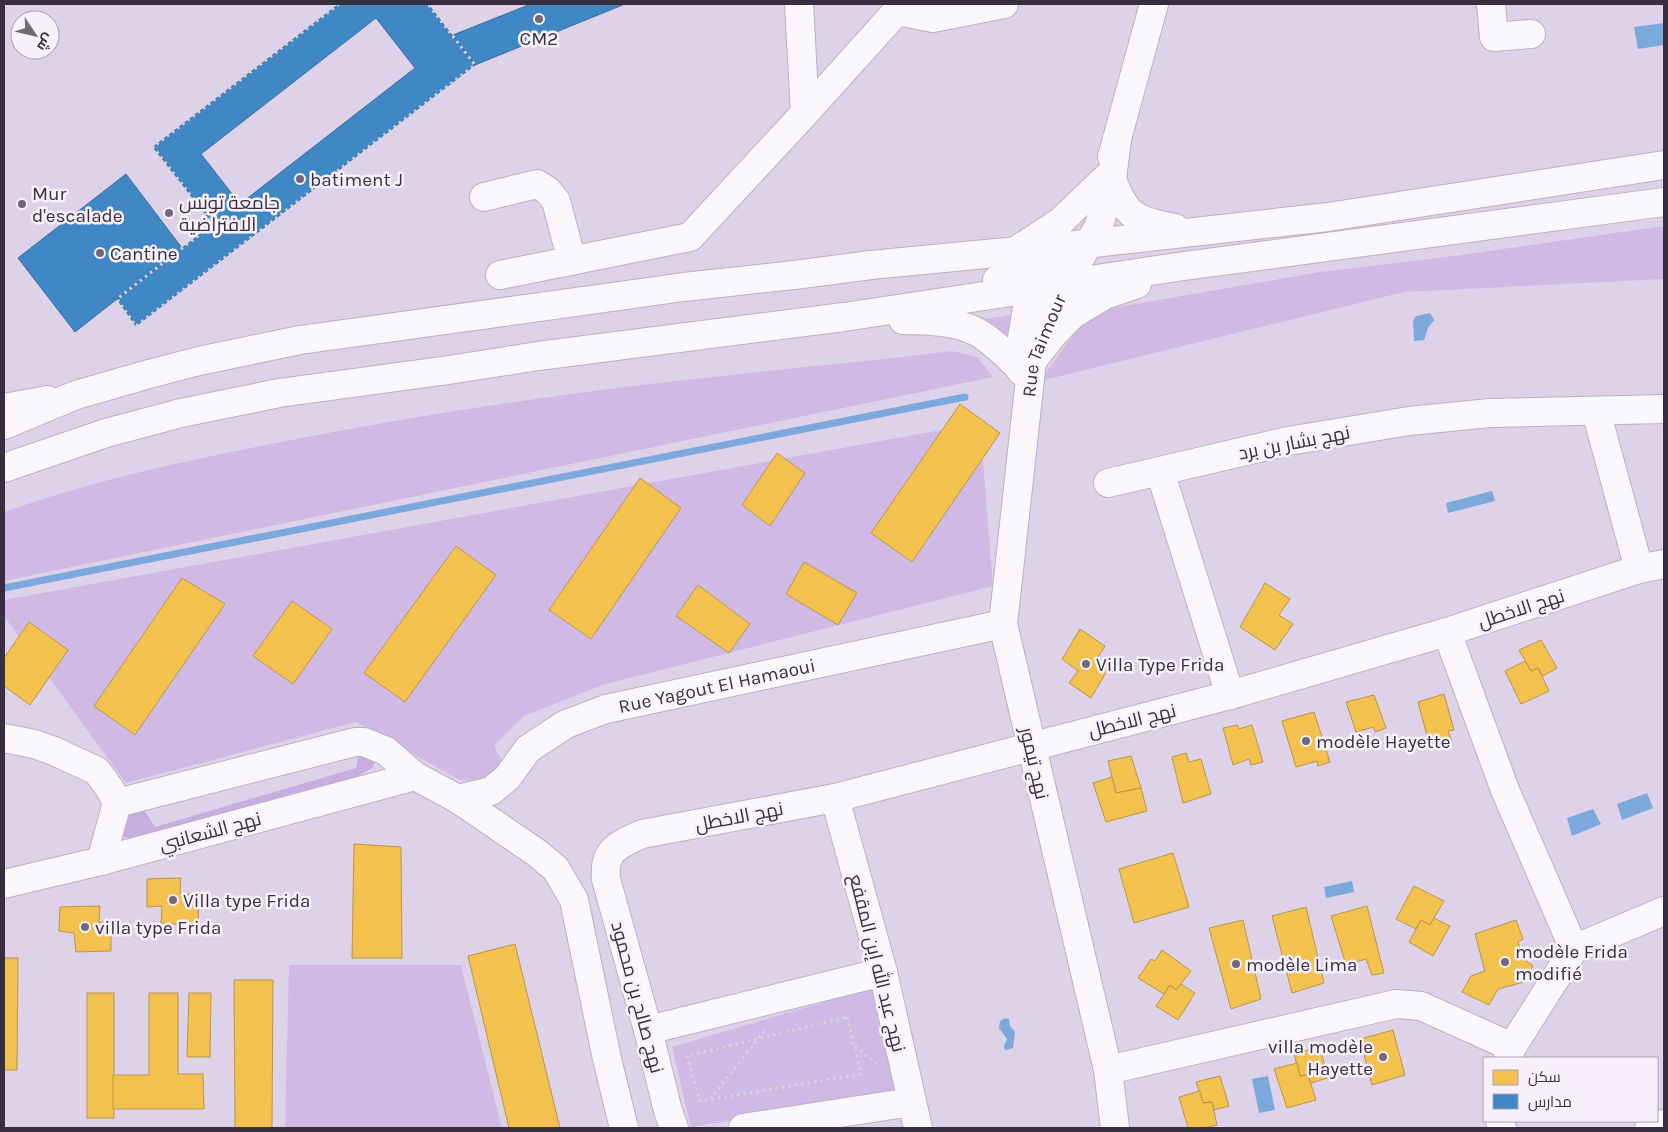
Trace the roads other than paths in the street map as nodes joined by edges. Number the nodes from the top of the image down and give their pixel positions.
1 (800, 4) edge
2 (1004, 4) edge
3 (1154, 4) edge
4 (1491, 4) edge
5 (893, 7) edge
6 (1531, 34) dead end
7 (805, 113) junction
8 (1664, 166) edge
9 (1109, 178) junction
10 (484, 197) dead end
11 (1664, 202) edge
12 (1328, 216) junction
13 (1194, 231) junction
14 (1017, 250) junction
15 (1068, 253) junction
16 (572, 261) junction
17 (1184, 266) junction
18 (500, 276) dead end
19 (1065, 283) junction
20 (1030, 290) junction
21 (844, 317) junction
22 (745, 328) junction
23 (1026, 364) junction
24 (1030, 393) joint
25 (76, 395) junction
26 (4, 408) edge
27 (1664, 409) edge
28 (1596, 411) junction
29 (4, 425) edge
30 (4, 468) edge
31 (1160, 471) junction
32 (1108, 483) dead end
33 (1652, 567) edge
34 (1003, 624) junction
35 (1447, 632) junction
36 (1230, 695) junction
37 (4, 738) edge
38 (1030, 746) junction
39 (415, 776) junction
40 (458, 798) junction
41 (835, 798) junction
42 (116, 803) junction
43 (101, 861) junction
44 (605, 866) joint
45 (4, 884) edge
46 (1664, 911) edge
47 (1574, 949) junction
48 (883, 972) junction
49 (648, 1030) junction
50 (1510, 1052) edge
51 (1108, 1070) junction
52 (911, 1102) junction
53 (1664, 1124) edge
54 (624, 1128) edge
55 (674, 1128) edge
56 (743, 1128) edge
57 (918, 1128) edge
58 (1116, 1128) edge
59 (1649, 1128) edge

1 - 7 main road
2 - 5 main road
3 - 9 main road
4 - 6 main road
5 - 7 main road
7 - 16 main road
8 - 12 main road
9 - 13 main road
9 - 14 main road
9 - 15 main road
10 - 16 main road
11 - 17 main road
12 - 13 main road
12 - 15 main road
13 - 15 main road
14 - 15 main road
14 - 25 main road
15 - 19 main road, Rue Taimour
15 - 20 main road
15 - 20 main road, Rue Taimour
15 - 22 main road
16 - 18 main road
17 - 19 main road
17 - 23 main road
19 - 20 main road
19 - 23 main road, Rue Taimour
20 - 21 main road
20 - 23 main road, Rue Taimour
21 - 22 main road
21 - 23 main road
22 - 30 main road
23 - 24 main road, Rue Taimour
24 - 34 main road, نهج تيمور
25 - 26 main road
25 - 29 main road
27 - 28 main road, نهج بشار بن برد
28 - 31 main road, نهج بشار بن برد
28 - 33 main road
31 - 32 main road, نهج بشار بن برد
31 - 36 main road
33 - 35 main road, نهج الاخطل
34 - 38 main road, نهج تيمور
34 - 40 main road, Rue Yagout El Hamaoui
35 - 36 main road, نهج الاخطل
35 - 47 main road
36 - 38 main road, نهج الاخطل
37 - 42 main road
38 - 41 main road, نهج الاخطل
38 - 51 main road, نهج تيمور
39 - 40 main road
39 - 42 main road
39 - 43 main road, نهج الشعانبي
40 - 54 main road
41 - 44 main road, نهج الاخطل
41 - 48 main road, نهج عبد الله إبن المقفع
42 - 43 main road
43 - 45 main road, نهج الشعانبي
44 - 49 main road, نهج صالح بن محمود
46 - 47 main road
47 - 50 main road
48 - 49 main road
48 - 52 main road, نهج عبد الله إبن المقفع
49 - 55 main road, نهج صالح بن محمود
50 - 51 main road
51 - 58 main road, نهج تيمور
52 - 56 main road
52 - 57 main road, نهج عبد الله إبن المقفع
53 - 59 main road

